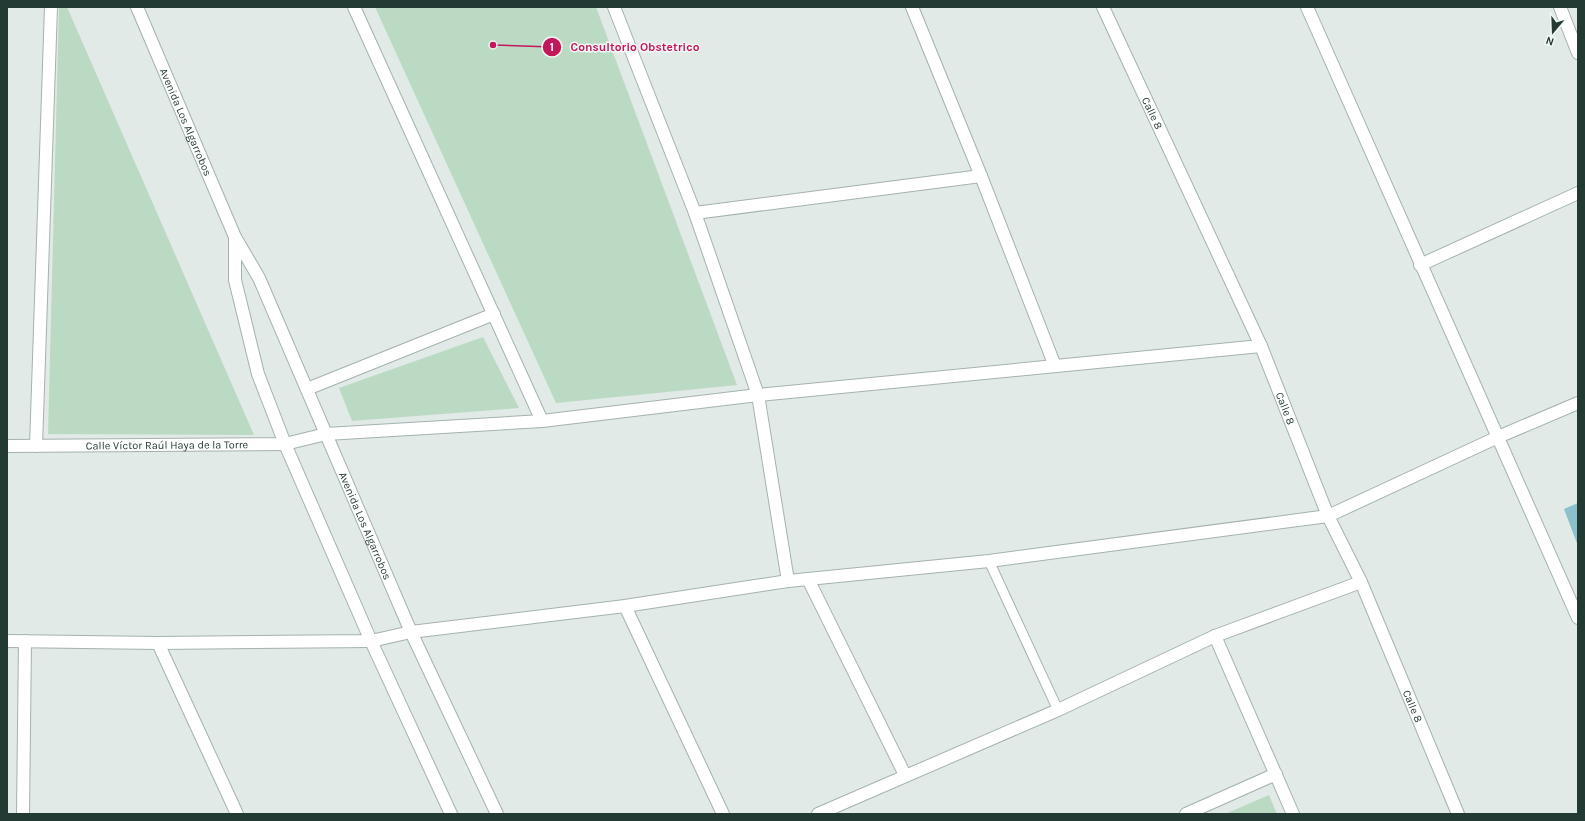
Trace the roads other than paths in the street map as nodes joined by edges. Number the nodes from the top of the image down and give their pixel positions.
1 (50, 7) edge
2 (137, 7) edge
3 (354, 7) edge
4 (614, 7) edge
5 (912, 7) edge
6 (1103, 7) edge
7 (1307, 7) edge
8 (1560, 7) edge
9 (1578, 53) edge
10 (981, 176) junction
11 (1578, 193) edge
12 (694, 213) junction
13 (235, 237) junction
14 (1420, 265) junction
15 (494, 314) junction
16 (1261, 346) junction
17 (1055, 366) junction
18 (306, 389) junction
19 (758, 395) junction
20 (1578, 403) edge
21 (542, 421) junction
22 (326, 434) junction
23 (1498, 437) junction
24 (285, 444) junction
25 (7, 446) edge
26 (36, 446) junction
27 (1328, 516) junction
28 (989, 561) junction
29 (808, 579) junction
30 (788, 581) junction
31 (1361, 582) junction
32 (625, 606) junction
33 (1578, 618) edge
34 (411, 632) junction
35 (1215, 636) junction
36 (7, 641) edge
37 (371, 641) junction
38 (25, 642) junction
39 (158, 643) junction
40 (1058, 710) junction
41 (1276, 774) junction
42 (905, 775) junction
43 (23, 814) edge
44 (236, 814) edge
45 (450, 814) edge
46 (496, 814) edge
47 (723, 814) edge
48 (818, 814) edge
49 (1186, 814) edge
50 (1293, 814) edge
51 (1458, 814) edge

1 - 26 street
2 - 13 street, Avenida Los Algarrobos
3 - 15 street
4 - 12 street
5 - 10 street
6 - 16 street, Calle 8
7 - 14 street
8 - 9 street
10 - 12 street
10 - 17 street
11 - 14 street
12 - 19 street
13 - 18 street, Avenida Los Algarrobos
13 - 24 street, Avenida Los Algarrobos
14 - 23 street
15 - 18 street
15 - 21 street
16 - 17 street, Calle Víctor Raúl Haya de la Torre
16 - 27 street, Calle 8
17 - 19 street, Calle Víctor Raúl Haya de la Torre
18 - 22 street, Avenida Los Algarrobos
19 - 21 street, Calle Víctor Raúl Haya de la Torre
19 - 30 street
20 - 23 street
21 - 22 street, Calle Víctor Raúl Haya de la Torre
22 - 24 street, Calle Víctor Raúl Haya de la Torre
22 - 34 street, Avenida Los Algarrobos
23 - 27 street
23 - 33 street
24 - 26 street, Calle Víctor Raúl Haya de la Torre
24 - 37 street, Avenida Los Algarrobos
25 - 26 street, Calle Víctor Raúl Haya de la Torre
27 - 28 street
27 - 31 street, Calle 8
28 - 29 street
28 - 40 lane
29 - 30 street
29 - 42 street
30 - 32 street
31 - 35 street
31 - 51 street, Calle 8
32 - 34 street
32 - 47 street
34 - 37 street
34 - 46 street, Avenida Los Algarrobos
35 - 40 street
35 - 41 street
36 - 38 street
37 - 39 street
37 - 45 street, Avenida Los Algarrobos
38 - 39 street
38 - 43 street
39 - 44 street
40 - 42 street
41 - 49 street
41 - 50 street
42 - 48 street

